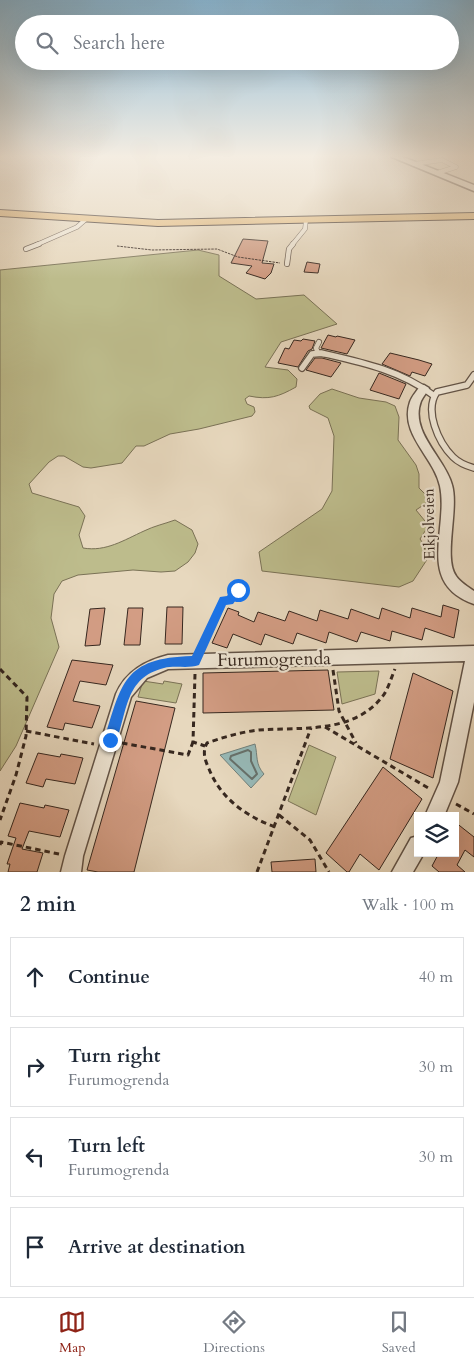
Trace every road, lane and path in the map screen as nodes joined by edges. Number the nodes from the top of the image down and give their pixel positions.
1 (0, 213) edge
2 (474, 216) edge
3 (86, 220) junction
4 (306, 220) junction
5 (117, 246) dead end
6 (26, 249) dead end
7 (286, 264) joint
8 (319, 342) dead end
9 (318, 353) junction
10 (302, 368) dead end
11 (474, 375) edge
12 (429, 392) junction
13 (474, 468) edge
14 (238, 590) dead end
15 (474, 598) edge
16 (474, 654) edge
17 (394, 656) junction
18 (331, 658) junction
19 (195, 661) junction
20 (0, 669) edge
21 (344, 723) junction
22 (325, 727) junction
23 (311, 728) junction
24 (26, 731) junction
25 (193, 742) junction
26 (109, 743) junction
27 (357, 745) junction
28 (205, 746) junction
29 (444, 797) junction
30 (436, 812) edge
31 (474, 814) edge
32 (279, 815) junction
33 (0, 820) edge
34 (275, 827) junction
35 (0, 846) edge
36 (414, 852) edge
37 (72, 864) edge
38 (257, 872) edge
39 (329, 872) edge
40 (402, 872) edge

1 - 3 main road
2 - 4 main road
3 - 4 main road
3 - 6 lane
4 - 7 lane
5 - 7 path
8 - 9 lane
9 - 10 lane
9 - 12 lane
11 - 12 lane
12 - 13 lane
12 - 15 street, Eikjolveien
14 - 19 path
16 - 17 street, Furumogrenda
16 - 29 street, Furumogrenda
17 - 18 street, Furumogrenda
17 - 21 path
18 - 19 street, Furumogrenda
18 - 21 path
19 - 25 path
19 - 26 street, Furumogrenda
20 - 24 path
21 - 22 path
21 - 27 path
22 - 23 path
22 - 27 path
23 - 28 path
23 - 32 path
24 - 26 path
24 - 33 path
25 - 26 path
25 - 28 path
26 - 37 street, Furumogrenda
27 - 29 path
28 - 34 path
29 - 30 street, Furumogrenda
29 - 31 path
32 - 34 path
32 - 39 path
34 - 38 path
35 - 37 path
36 - 40 street

